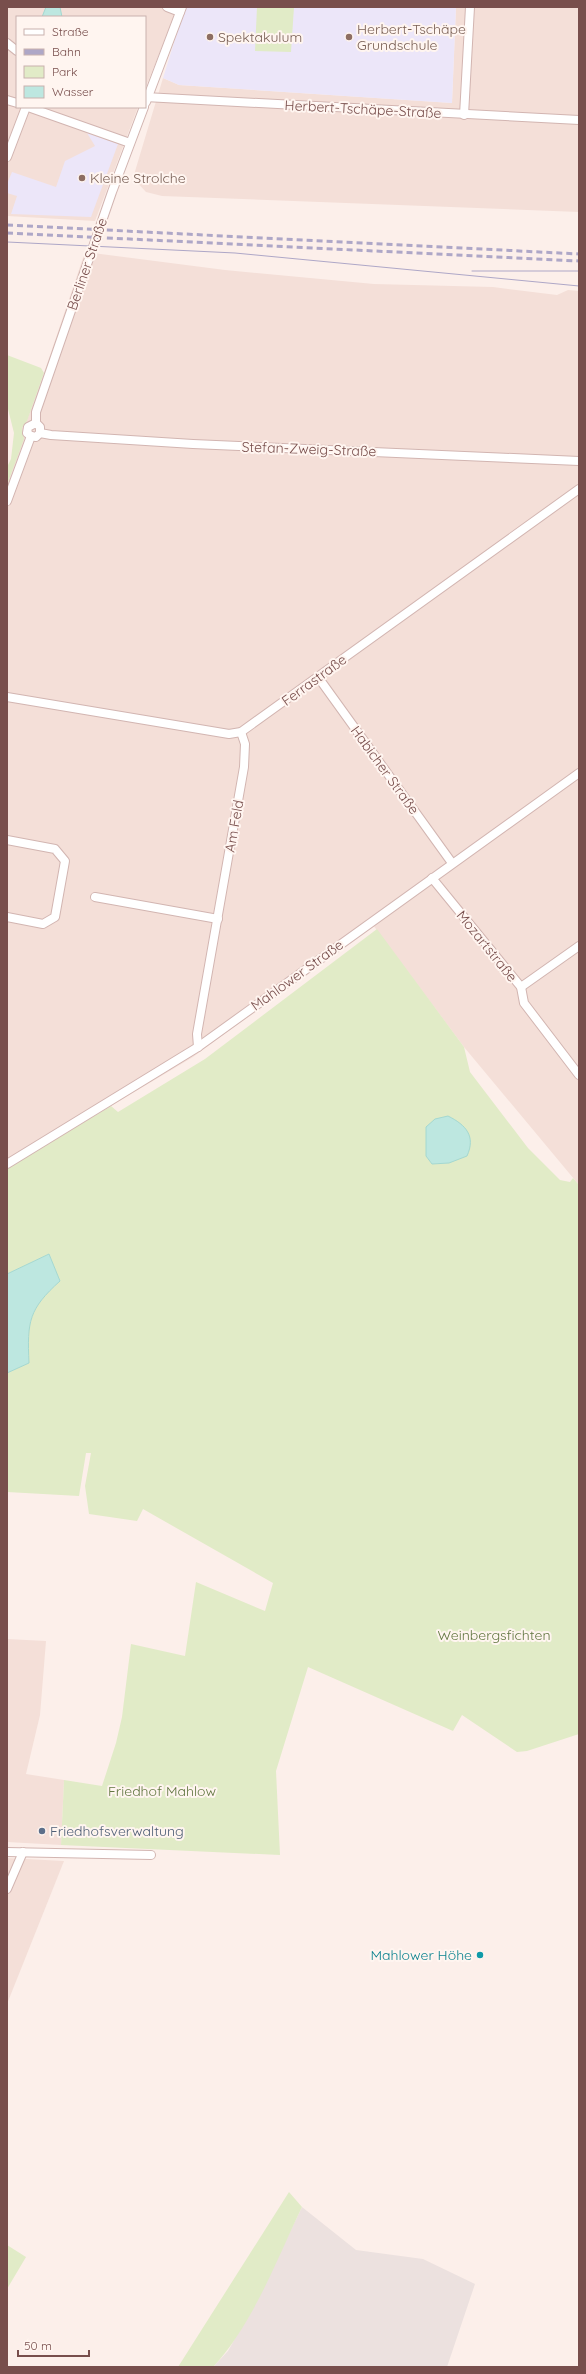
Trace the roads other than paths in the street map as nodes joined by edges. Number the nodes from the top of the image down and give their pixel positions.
1 (167, 7) edge
2 (470, 7) edge
3 (181, 9) edge
4 (7, 43) edge
5 (16, 50) edge
6 (146, 99) edge
7 (146, 102) edge
8 (27, 108) edge
9 (30, 108) edge
10 (143, 108) edge
11 (464, 114) junction
12 (579, 120) edge
13 (130, 143) junction
14 (7, 157) edge
15 (36, 423) junction
16 (40, 433) junction
17 (31, 436) junction
18 (579, 461) edge
19 (579, 489) edge
20 (7, 501) edge
21 (318, 677) junction
22 (7, 697) edge
23 (241, 732) junction
24 (579, 773) edge
25 (7, 840) edge
26 (452, 863) junction
27 (432, 878) junction
28 (95, 897) dead end
29 (7, 918) edge
30 (218, 919) junction
31 (579, 946) edge
32 (521, 987) junction
33 (198, 1047) junction
34 (579, 1075) edge
35 (7, 1164) edge
36 (7, 1852) edge
37 (23, 1852) junction
38 (150, 1855) dead end
39 (7, 1889) edge

1 - 3 street
2 - 11 street
3 - 6 street, Berliner Straße
4 - 5 street
7 - 11 street, Herbert-Tschäpe-Straße
8 - 14 street
9 - 13 street
10 - 13 street, Berliner Straße
11 - 12 street, Herbert-Tschäpe-Straße
13 - 15 street, Berliner Straße
15 - 16 street
15 - 17 street, Berliner Straße
16 - 17 street
16 - 18 street, Stefan-Zweig-Straße
17 - 20 street, Berliner Straße
19 - 21 street, Ferrastraße
21 - 23 street, Ferrastraße
21 - 26 street, Habicher Straße
22 - 23 street, Ferrastraße
23 - 30 street, Am Feld
24 - 26 street, Mahlower Straße
25 - 29 street
26 - 27 street, Mahlower Straße
27 - 32 street, Mozartstraße
27 - 33 street, Mahlower Straße
28 - 30 street
30 - 33 street, Am Feld
31 - 32 street
32 - 34 street, Mozartstraße
33 - 35 street, Mahlower Straße
36 - 37 street
37 - 38 street
37 - 39 street

